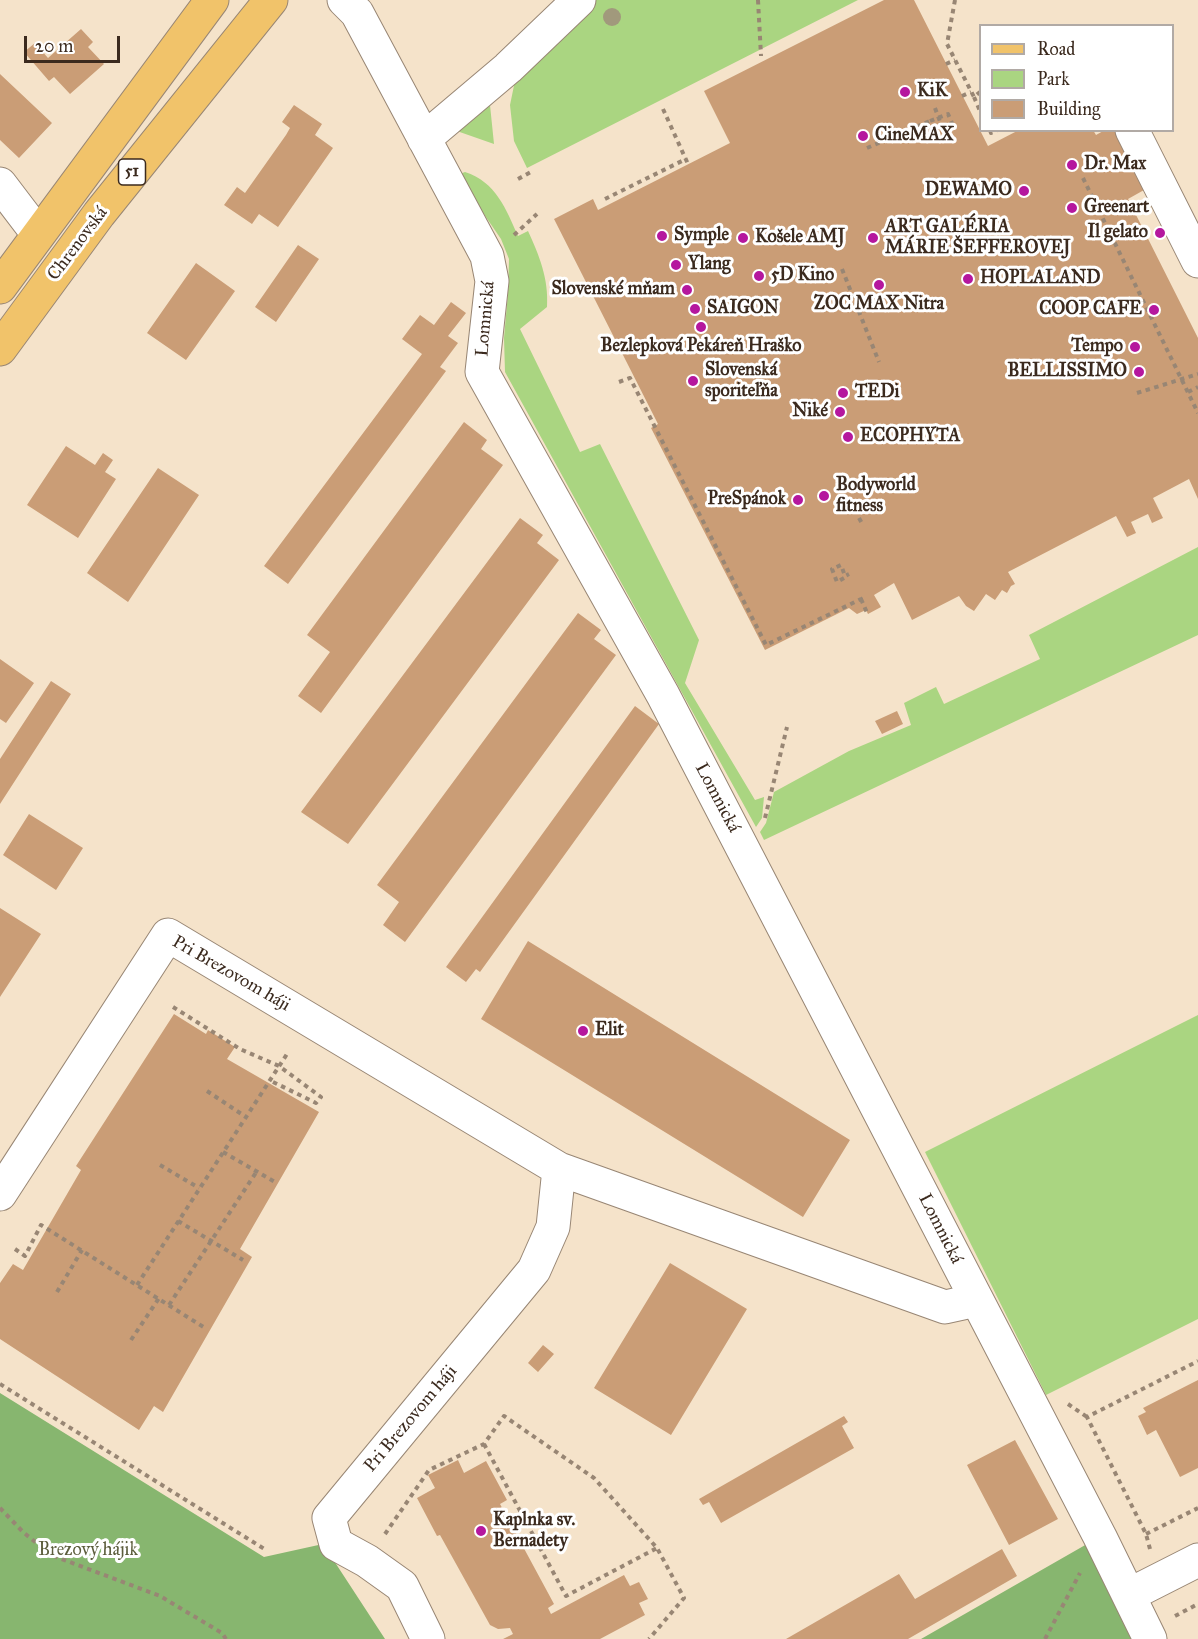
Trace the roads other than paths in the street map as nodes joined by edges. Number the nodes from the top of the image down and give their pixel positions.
1 (212, 0) edge
2 (271, 0) edge
3 (579, 0) edge
4 (357, 4) edge
5 (1133, 132) edge
6 (424, 139) junction
7 (0, 184) edge
8 (38, 234) junction
9 (1198, 261) edge
10 (0, 287) edge
11 (0, 349) edge
12 (559, 1169) junction
13 (0, 1194) edge
14 (977, 1300) junction
15 (1198, 1560) edge
16 (1129, 1594) junction
17 (428, 1639) edge
18 (1150, 1639) edge

1 - 8 main road, Chrenovská / 51
2 - 11 main road, Chrenovská / 51
3 - 6 street
4 - 6 street, Lomnická
5 - 9 street
6 - 14 street, Lomnická
7 - 8 street
8 - 10 main road, Chrenovská / 51
12 - 13 street, Pri Brezovom háji
12 - 14 street, Pri Brezovom háji
12 - 17 street, Pri Brezovom háji
14 - 16 street, Lomnická
15 - 16 street
16 - 18 street, Lomnická

